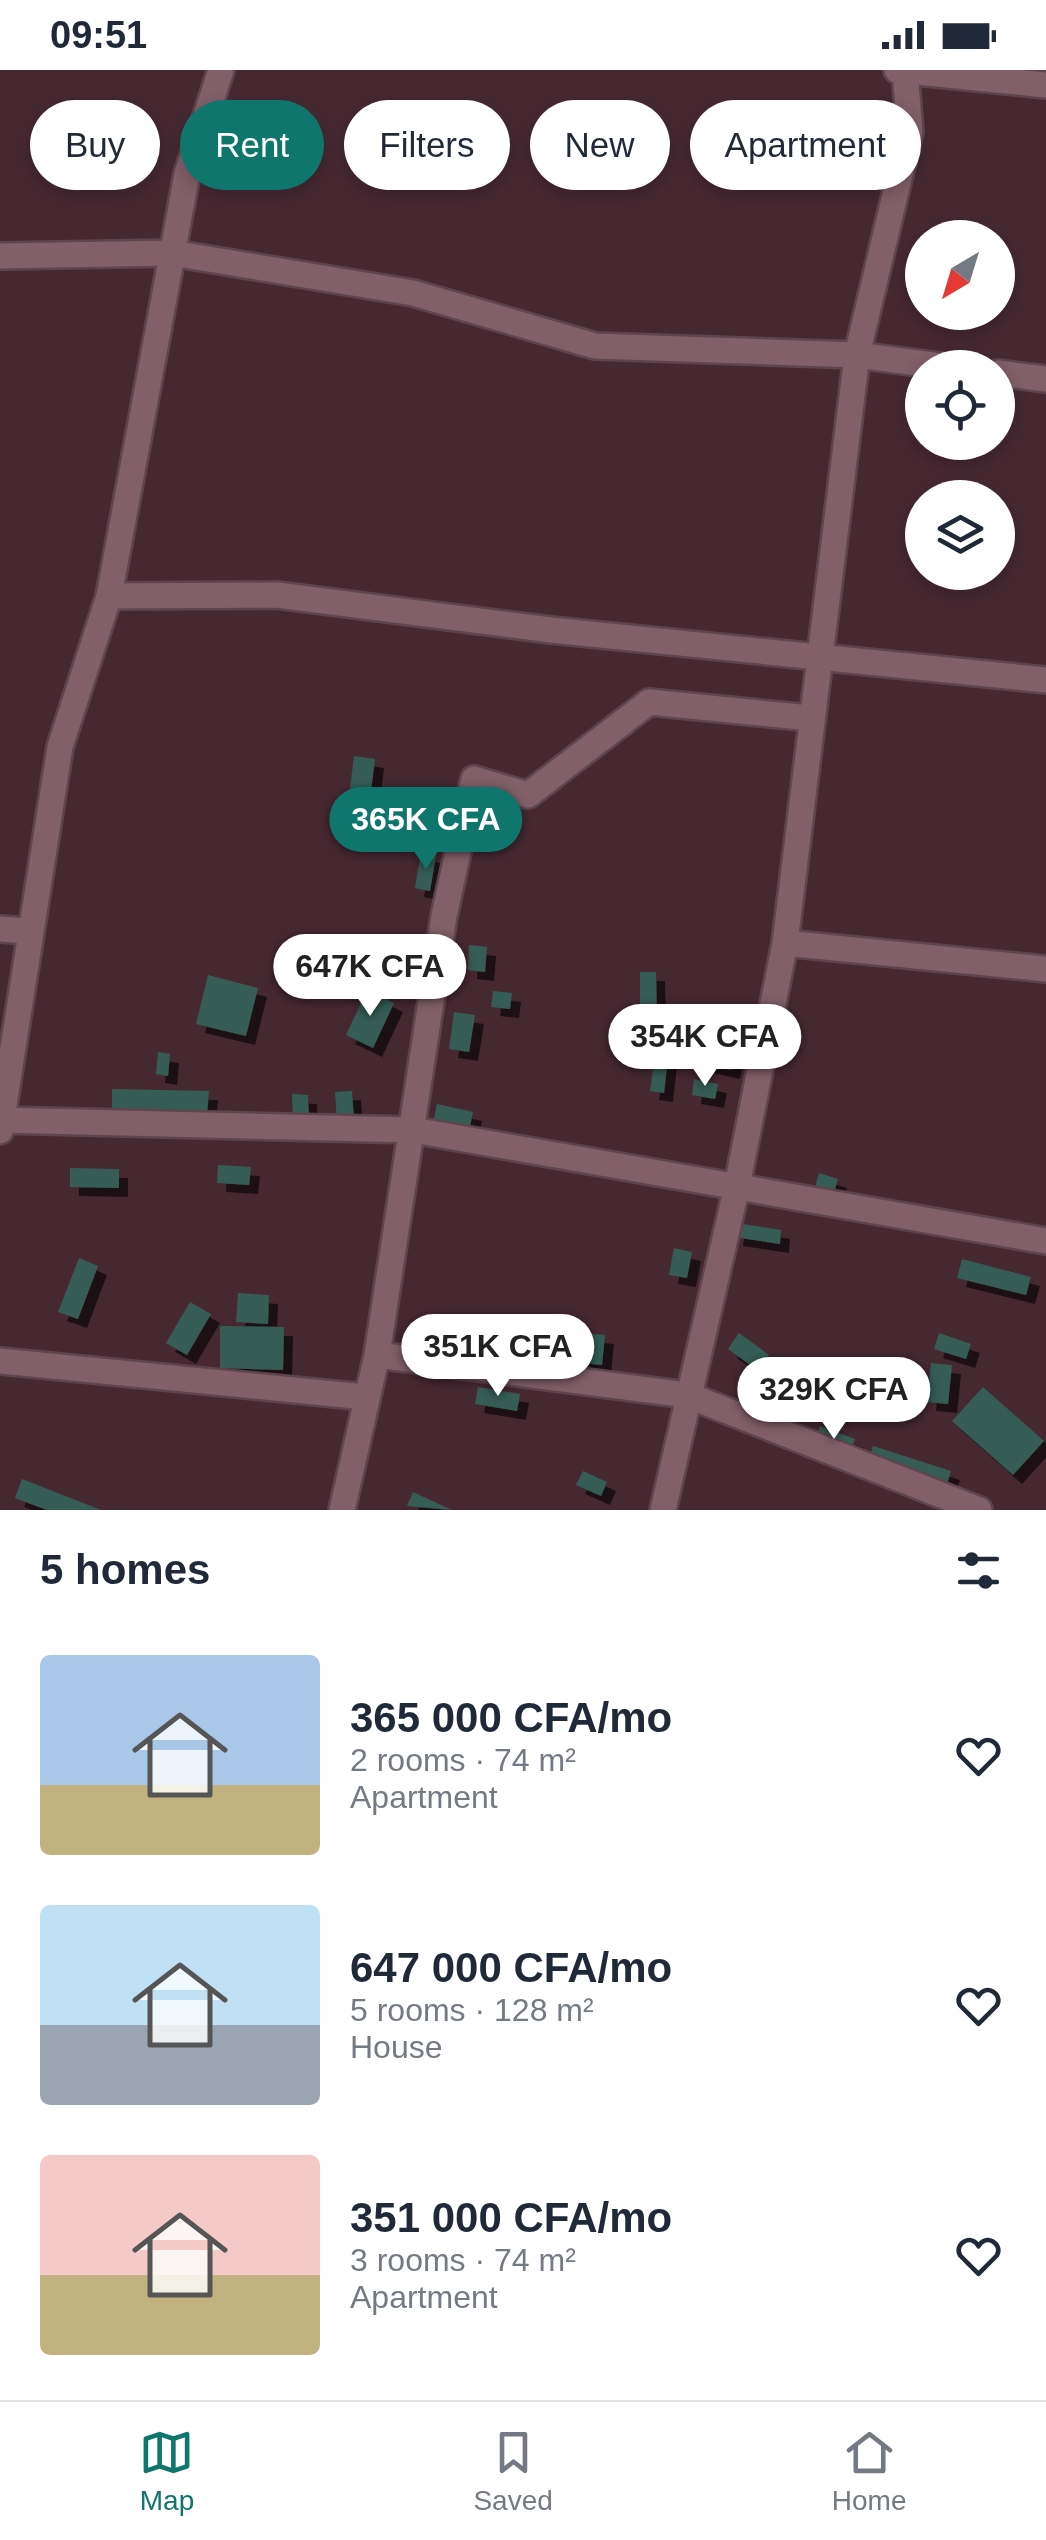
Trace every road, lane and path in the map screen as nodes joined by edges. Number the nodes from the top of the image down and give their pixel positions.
1 (221, 70) edge
2 (897, 70) edge
3 (905, 70) edge
4 (1046, 85) edge
5 (172, 253) junction
6 (0, 256) edge
7 (857, 355) junction
8 (905, 361) edge
9 (1015, 375) edge
10 (1046, 379) edge
11 (108, 596) junction
12 (817, 657) junction
13 (1046, 680) edge
14 (810, 718) junction
15 (0, 929) edge
16 (28, 931) junction
17 (785, 943) junction
18 (1046, 968) edge
19 (1, 1124) edge
20 (412, 1130) junction
21 (737, 1186) junction
22 (1046, 1241) edge
23 (377, 1355) junction
24 (0, 1361) edge
25 (687, 1395) junction
26 (364, 1397) junction
27 (342, 1510) edge
28 (663, 1510) edge
29 (979, 1510) edge

1 - 5 street
2 - 3 street
3 - 4 street
3 - 7 street
5 - 6 street
5 - 7 street
5 - 11 street
7 - 8 street
7 - 12 street
9 - 10 street
11 - 12 street
11 - 16 street
12 - 13 street
12 - 14 street
14 - 17 street
14 - 20 street
15 - 16 street
16 - 19 street
17 - 18 street
17 - 21 street
19 - 20 street
20 - 21 street
20 - 23 street
21 - 22 street
21 - 25 street
23 - 25 street
23 - 26 street
24 - 26 street
25 - 28 street
25 - 29 street
26 - 27 street

